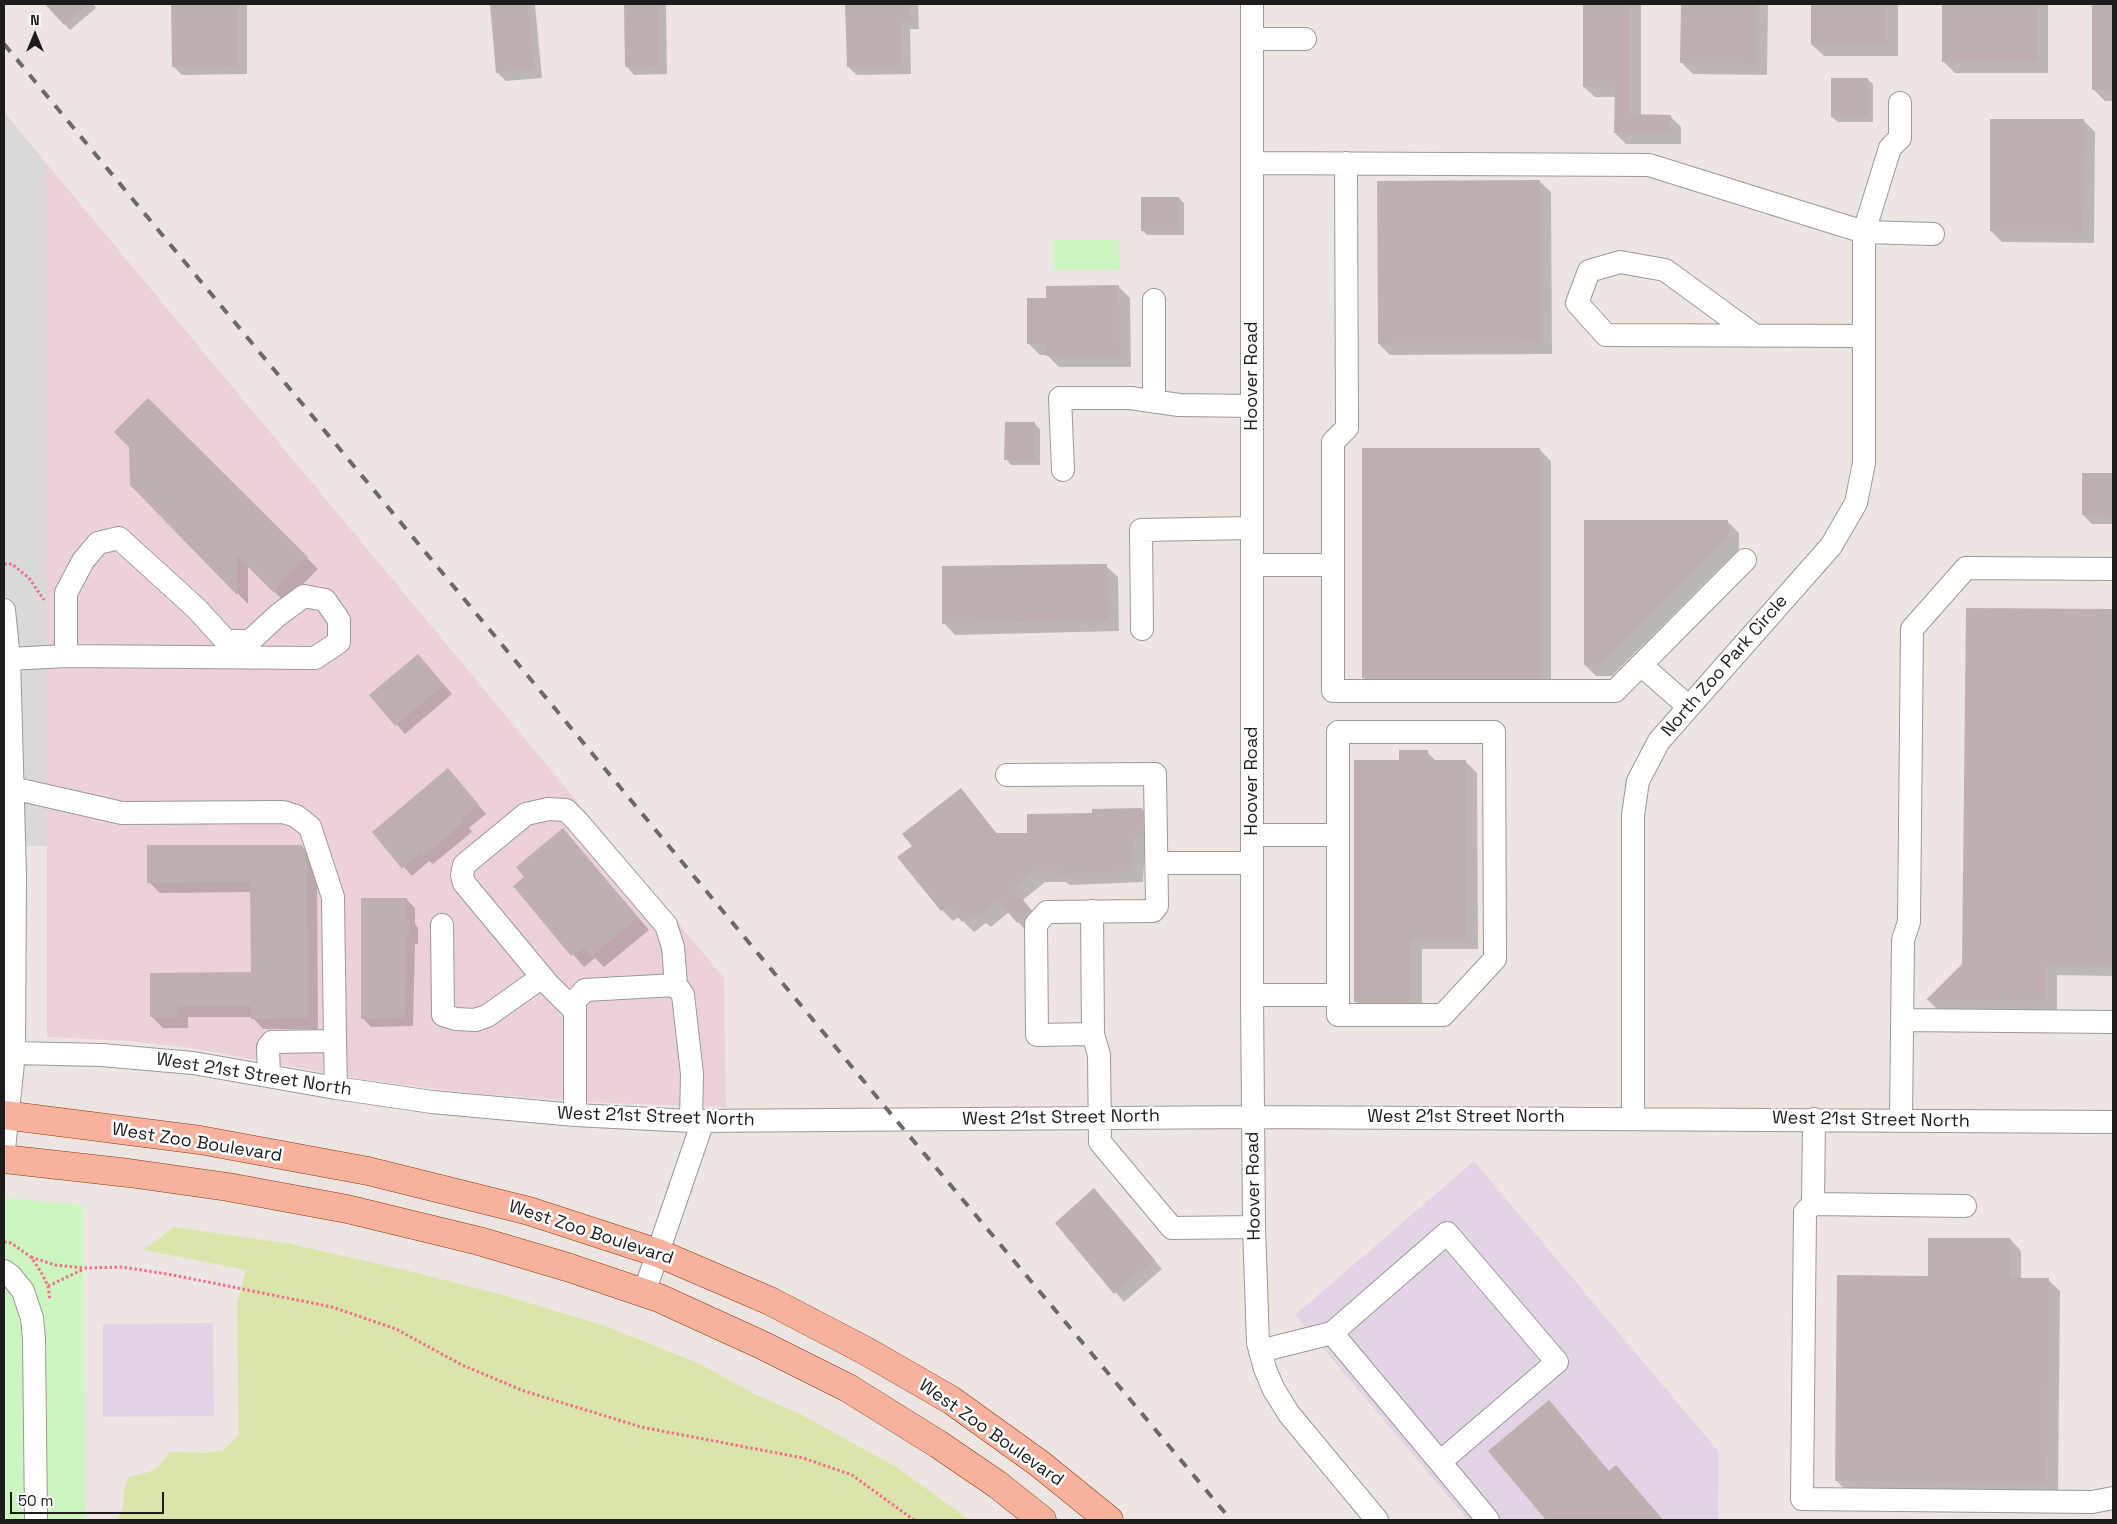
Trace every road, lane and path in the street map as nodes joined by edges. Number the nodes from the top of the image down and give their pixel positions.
1 (1252, 4) edge
2 (1252, 39) junction
3 (1305, 39) dead end
4 (1900, 103) dead end
5 (1252, 163) junction
6 (1346, 163) junction
7 (1864, 232) junction
8 (1933, 234) dead end
9 (1154, 300) dead end
10 (1754, 335) junction
11 (1864, 336) junction
12 (1154, 401) junction
13 (1252, 406) junction
14 (1063, 470) dead end
15 (1252, 528) junction
16 (1745, 560) dead end
17 (4, 564) edge
18 (1252, 565) junction
19 (1333, 565) junction
20 (2113, 569) edge
21 (47, 607) dead end
22 (4, 610) edge
23 (1142, 629) dead end
24 (66, 656) junction
25 (9, 659) junction
26 (1641, 665) junction
27 (1689, 707) junction
28 (1008, 774) dead end
29 (12, 788) junction
30 (1252, 835) junction
31 (1338, 835) junction
32 (1156, 863) junction
33 (1252, 863) junction
34 (1092, 911) junction
35 (442, 926) dead end
36 (542, 977) junction
37 (676, 985) junction
38 (1252, 995) junction
39 (1338, 995) junction
40 (575, 1012) junction
41 (1902, 1020) junction
42 (2113, 1022) edge
43 (1093, 1034) junction
44 (335, 1041) junction
45 (14, 1053) junction
46 (269, 1076) junction
47 (336, 1088) junction
48 (5, 1115) edge
49 (575, 1115) junction
50 (1253, 1116) junction
51 (1100, 1117) junction
52 (1633, 1118) junction
53 (1814, 1119) junction
54 (1901, 1120) junction
55 (697, 1121) junction
56 (2113, 1122) edge
57 (4, 1149) edge
58 (4, 1159) edge
59 (1813, 1204) junction
60 (1965, 1206) dead end
61 (1254, 1227) junction
62 (658, 1253) junction
63 (31, 1257) dead end
64 (85, 1268) junction
65 (4, 1271) edge
66 (48, 1286) dead end
67 (644, 1293) junction
68 (1332, 1333) junction
69 (1260, 1351) junction
70 (1440, 1462) junction
71 (2113, 1498) edge
72 (36, 1520) edge
73 (914, 1520) edge
74 (1042, 1520) edge
75 (1109, 1520) edge
76 (1377, 1520) edge
77 (1488, 1520) edge

1 - 2 street, Hoover Road
2 - 3 street
2 - 5 street, Hoover Road
4 - 7 street, North Zoo Park Circle
5 - 6 street
5 - 13 street, Hoover Road
6 - 7 street
6 - 19 street
7 - 8 street
7 - 11 street, North Zoo Park Circle
9 - 12 street
10 - 10 street
10 - 11 street
11 - 27 street, North Zoo Park Circle
12 - 13 street
12 - 14 street
13 - 15 street, Hoover Road
15 - 18 street, Hoover Road
15 - 23 street
16 - 26 street
17 - 21 path
18 - 19 street
18 - 30 street, Hoover Road
19 - 26 street
20 - 41 street
22 - 25 street
24 - 24 street
24 - 25 street
25 - 29 street
26 - 27 street
27 - 52 street, North Zoo Park Circle
28 - 32 street
29 - 44 street
29 - 45 street
30 - 31 street
30 - 33 street, Hoover Road
31 - 39 street
31 - 39 street
32 - 33 street
32 - 34 street
33 - 38 street, Hoover Road
34 - 43 street
34 - 43 street
35 - 36 street
36 - 37 street
36 - 40 street
37 - 40 street
37 - 55 street
38 - 39 street
38 - 50 street, Hoover Road
40 - 49 street
41 - 42 street
41 - 54 street
43 - 51 street
44 - 46 street
44 - 47 street
45 - 46 street, West 21st Street North
45 - 48 street
46 - 47 street, West 21st Street North
47 - 49 street, West 21st Street North
48 - 57 street
48 - 62 main road, West Zoo Boulevard
49 - 55 street, West 21st Street North
50 - 51 street, West 21st Street North
50 - 52 street, West 21st Street North
50 - 61 street, Hoover Road
51 - 55 street, West 21st Street North
51 - 61 street
52 - 53 street, West 21st Street North
53 - 54 street, West 21st Street North
53 - 59 street
54 - 56 street, West 21st Street North
55 - 62 street
58 - 67 main road
59 - 60 street
59 - 71 street
61 - 69 street, Hoover Road
62 - 67 street
62 - 75 main road, West Zoo Boulevard
63 - 64 path
64 - 66 path
64 - 73 path
65 - 72 street
67 - 74 main road
68 - 69 street
68 - 70 street
68 - 70 street
69 - 76 street, Hoover Road
70 - 77 street

